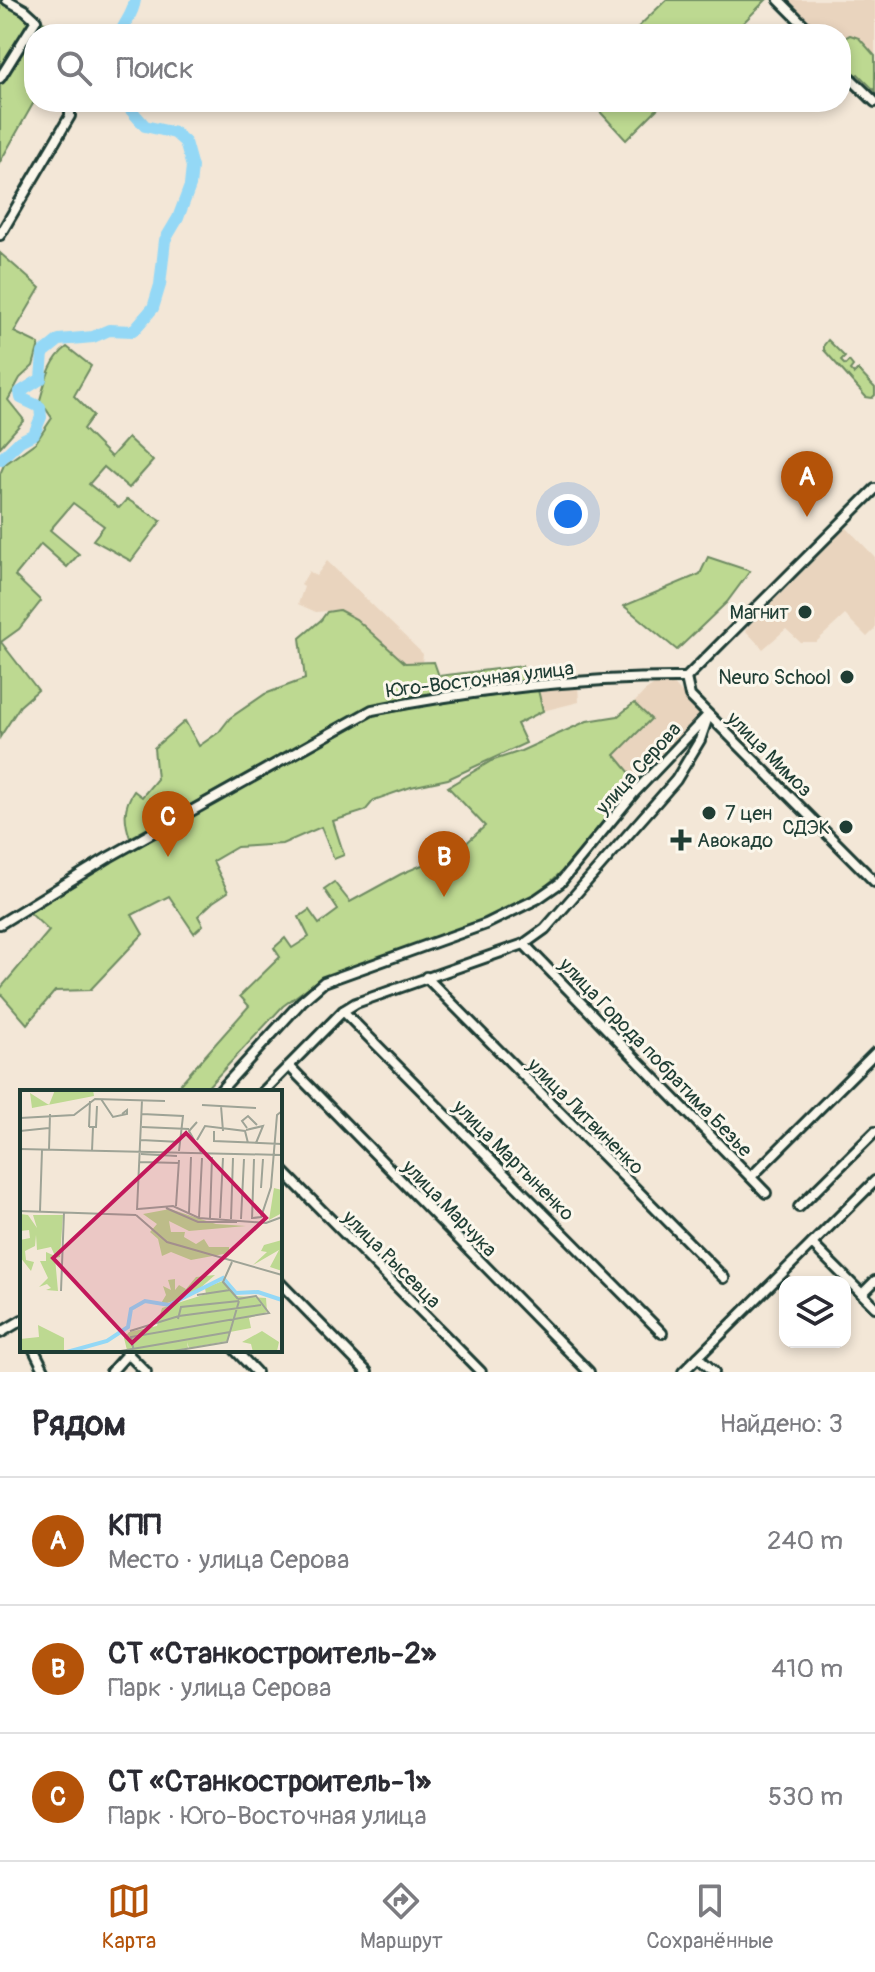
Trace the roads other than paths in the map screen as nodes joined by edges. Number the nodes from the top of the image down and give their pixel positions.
1 (7, 0) edge
2 (779, 0) edge
3 (34, 24) edge
4 (803, 24) edge
5 (24, 39) edge
6 (0, 78) edge
7 (851, 79) edge
8 (875, 102) edge
9 (70, 112) edge
10 (0, 235) edge
11 (875, 489) edge
12 (686, 678) junction
13 (708, 715) junction
14 (875, 882) edge
15 (0, 924) edge
16 (524, 944) junction
17 (426, 977) junction
18 (343, 1011) junction
19 (875, 1053) edge
20 (289, 1066) junction
21 (221, 1090) edge
22 (265, 1090) edge
23 (875, 1132) edge
24 (282, 1170) edge
25 (751, 1177) junction
26 (875, 1181) edge
27 (766, 1193) dead end
28 (799, 1207) dead end
29 (812, 1244) junction
30 (724, 1278) dead end
31 (875, 1281) edge
32 (282, 1285) edge
33 (862, 1294) junction
34 (875, 1307) edge
35 (20, 1321) edge
36 (0, 1333) edge
37 (662, 1333) dead end
38 (35, 1352) edge
39 (126, 1352) edge
40 (237, 1352) edge
41 (698, 1357) junction
42 (45, 1372) edge
43 (111, 1372) edge
44 (146, 1372) edge
45 (256, 1372) edge
46 (367, 1372) edge
47 (481, 1372) edge
48 (589, 1372) edge
49 (683, 1372) edge
50 (714, 1372) edge

1 - 3 street
2 - 4 street
5 - 6 street
7 - 8 street
9 - 10 street
11 - 12 street
12 - 13 street, улица Мимоз
12 - 15 street, Юго-Восточная улица
13 - 14 street, улица Мимоз
13 - 16 street, улица Серова
13 - 21 street, улица Серова
16 - 17 street, улица Серова
16 - 25 street, улица Города побратима Безье
17 - 18 street, улица Серова
17 - 30 street, улица Литвиненко
18 - 20 street, улица Серова
18 - 37 street, улица Мартыненко
19 - 25 street
20 - 22 street, улица Серова
20 - 48 street, улица Марчука
23 - 28 street
24 - 47 street, улица Рысевца
25 - 27 street, улица Города побратима Безье
26 - 29 street
29 - 33 street
29 - 41 street
31 - 33 street
32 - 46 street
33 - 34 street
35 - 36 street
38 - 42 street
39 - 43 street
39 - 44 street
40 - 45 street
41 - 49 street
41 - 50 street

